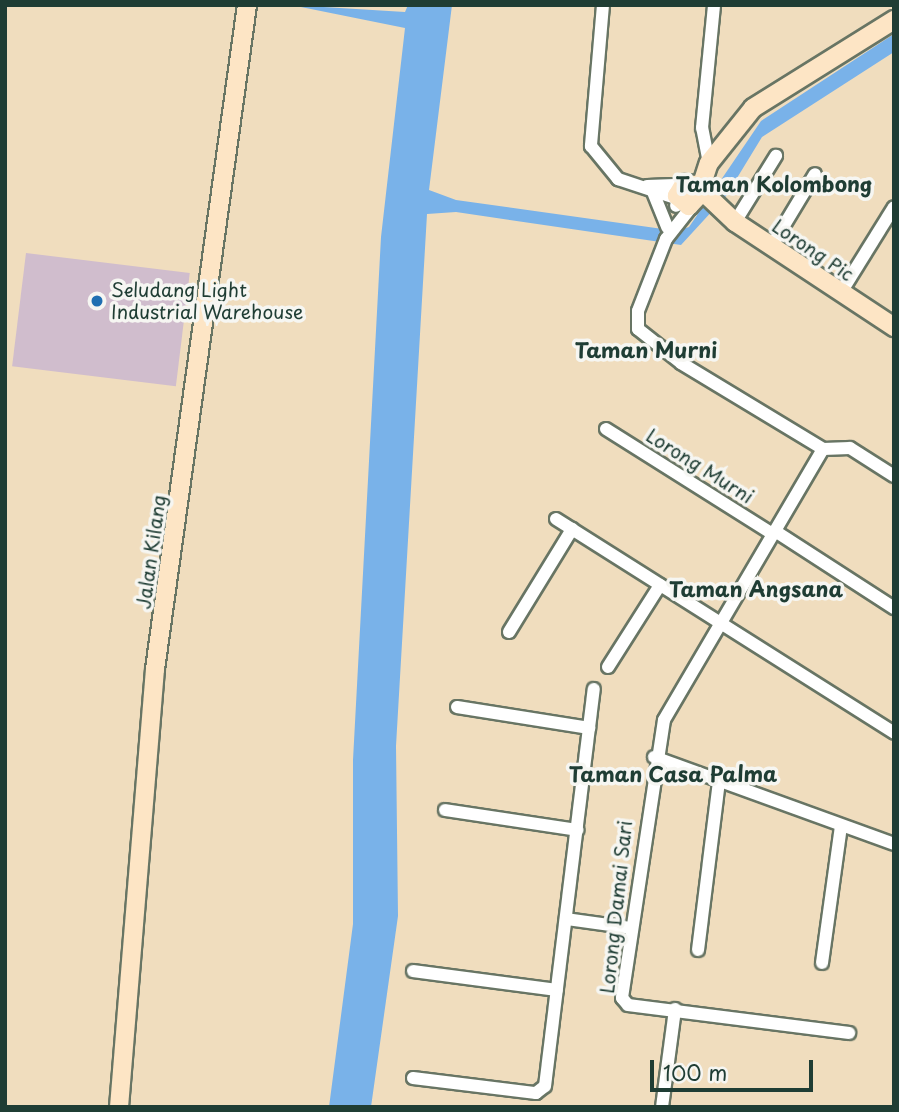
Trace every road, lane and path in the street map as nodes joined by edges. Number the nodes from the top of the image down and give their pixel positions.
1 (247, 5) edge
2 (603, 5) edge
3 (714, 5) edge
4 (894, 20) edge
5 (776, 156) dead end
6 (709, 165) junction
7 (815, 174) dead end
8 (636, 186) junction
9 (653, 192) junction
10 (700, 200) junction
11 (894, 207) edge
12 (667, 235) junction
13 (771, 247) junction
14 (840, 294) junction
15 (894, 327) edge
16 (606, 429) dead end
17 (823, 449) junction
18 (894, 476) edge
19 (556, 519) dead end
20 (572, 529) junction
21 (774, 533) junction
22 (660, 584) junction
23 (894, 608) edge
24 (720, 622) junction
25 (509, 632) dead end
26 (608, 667) dead end
27 (594, 689) dead end
28 (457, 707) dead end
29 (589, 728) junction
30 (894, 733) edge
31 (654, 757) junction
32 (719, 781) junction
33 (445, 810) dead end
34 (841, 826) junction
35 (577, 830) junction
36 (894, 844) edge
37 (566, 919) junction
38 (631, 928) junction
39 (698, 950) dead end
40 (822, 963) dead end
41 (414, 971) dead end
42 (557, 990) junction
43 (675, 1009) junction
44 (849, 1032) dead end
45 (413, 1077) dead end
46 (119, 1107) edge
47 (662, 1107) edge

1 - 46 street, Jalan Kilang
2 - 8 street
3 - 6 street
4 - 6 street
5 - 10 street
6 - 10 street
7 - 13 street
8 - 9 street
8 - 10 street
9 - 10 street
9 - 12 street
10 - 12 street
10 - 13 street, Lorong Pic
11 - 14 street
12 - 17 street
13 - 14 street, Lorong Pic
14 - 15 street, Lorong Pic
16 - 21 street, Lorong Murni
17 - 18 street
17 - 21 street, Lorong Damai Sari
19 - 20 street
20 - 22 street
20 - 25 street
21 - 23 street, Lorong Murni
21 - 24 street, Lorong Damai Sari
22 - 24 street
22 - 26 street
24 - 30 street
24 - 31 street, Lorong Damai Sari
27 - 29 street
28 - 29 street
29 - 35 street
31 - 32 street
31 - 38 street, Lorong Damai Sari
32 - 34 street
32 - 39 street
33 - 35 street
34 - 36 street
34 - 40 street
35 - 37 street
37 - 38 street
37 - 42 street
38 - 43 street, Lorong Damai Sari
41 - 42 street
42 - 45 street
43 - 44 street, Lorong Damai Sari
43 - 47 street

